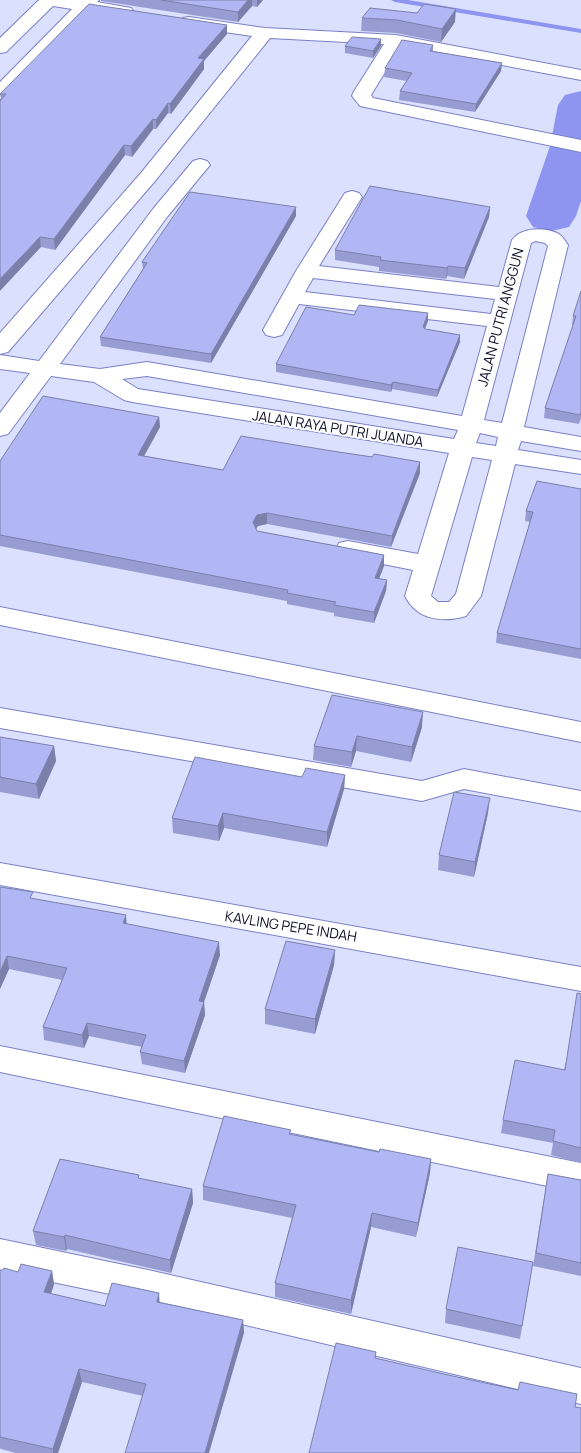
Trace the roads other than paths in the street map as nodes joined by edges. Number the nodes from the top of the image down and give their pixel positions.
1 (87, 3) edge
2 (141, 14) edge
3 (70, 20) junction
4 (173, 27) edge
5 (128, 28) edge
6 (259, 40) junction
7 (396, 40) junction
8 (5, 43) edge
9 (46, 45) junction
10 (580, 75) edge
11 (3, 86) edge
12 (581, 146) edge
13 (200, 165) dead end
14 (352, 196) dead end
15 (306, 272) junction
16 (506, 294) junction
17 (293, 297) junction
18 (499, 321) junction
19 (274, 330) dead end
20 (0, 347) edge
21 (0, 362) edge
22 (47, 368) junction
23 (100, 376) junction
24 (472, 425) junction
25 (0, 429) edge
26 (508, 443) junction
27 (581, 444) edge
28 (463, 447) junction
29 (581, 467) edge
30 (324, 545) edge
31 (427, 564) junction
32 (0, 616) edge
33 (0, 718) edge
34 (581, 732) edge
35 (581, 801) edge
36 (0, 874) edge
37 (581, 979) edge
38 (0, 1059) edge
39 (581, 1178) edge
40 (0, 1255) edge
41 (581, 1386) edge

1 - 2 street
1 - 3 street
1 - 8 street
3 - 5 street
3 - 9 street
4 - 6 street
6 - 7 street
6 - 20 street
7 - 10 street
7 - 12 street
8 - 9 street
9 - 11 street
13 - 22 street
14 - 15 street
15 - 16 street
15 - 17 street
16 - 18 street, JALAN PUTRI ANGGUN
16 - 26 street, JALAN PUTRI ANGGUN
17 - 18 street
17 - 19 street
18 - 24 street, JALAN PUTRI ANGGUN
21 - 22 street, JALAN RAYA PUTRI JUANDA
22 - 23 street, JALAN RAYA PUTRI JUANDA
22 - 25 street
23 - 24 street, JALAN RAYA PUTRI JUANDA
23 - 28 street, JALAN RAYA PUTRI JUANDA
24 - 26 street, JALAN RAYA PUTRI JUANDA
24 - 28 street, JALAN PUTRI ANGGUN
26 - 27 street, JALAN RAYA PUTRI JUANDA
26 - 28 street, JALAN RAYA PUTRI JUANDA
26 - 29 street, JALAN RAYA PUTRI JUANDA
26 - 31 street, JALAN PUTRI ANGGUN
28 - 31 street, JALAN PUTRI ANGGUN
30 - 31 street
32 - 34 street
33 - 35 street
36 - 37 street, KAVLING PEPE INDAH
38 - 39 street
40 - 41 street

